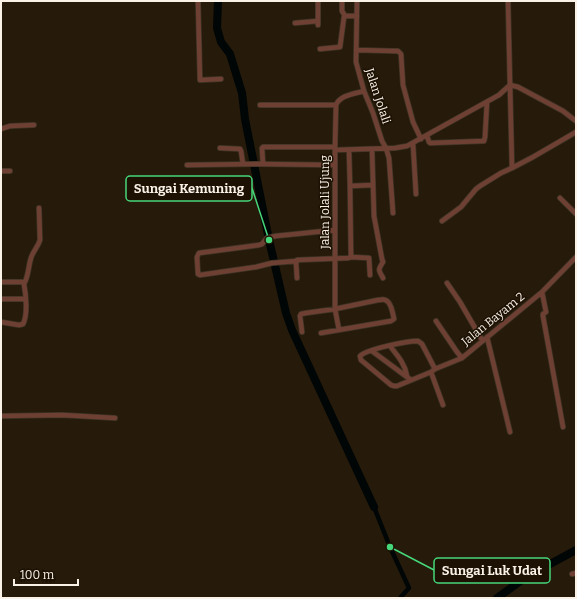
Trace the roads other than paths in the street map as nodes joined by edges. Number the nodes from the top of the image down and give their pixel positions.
1 (198, 1) edge
2 (318, 1) edge
3 (342, 1) edge
4 (357, 1) edge
5 (508, 1) edge
6 (345, 16) junction
7 (356, 16) junction
8 (294, 23) dead end
9 (320, 49) dead end
10 (356, 50) junction
11 (221, 79) dead end
12 (510, 84) junction
13 (364, 91) junction
14 (487, 102) junction
15 (260, 105) dead end
16 (336, 105) junction
17 (576, 121) edge
18 (34, 125) dead end
19 (1, 129) edge
20 (576, 132) edge
21 (426, 136) junction
22 (421, 139) junction
23 (413, 144) junction
24 (220, 148) dead end
25 (335, 148) junction
26 (386, 148) junction
27 (372, 149) junction
28 (349, 150) junction
29 (243, 164) junction
30 (261, 164) junction
31 (187, 165) dead end
32 (335, 165) junction
33 (512, 168) junction
34 (1, 171) edge
35 (10, 171) dead end
36 (350, 186) junction
37 (373, 186) junction
38 (416, 194) dead end
39 (560, 198) dead end
40 (39, 208) dead end
41 (393, 213) dead end
42 (576, 214) edge
43 (442, 221) dead end
44 (335, 230) junction
45 (351, 257) junction
46 (576, 257) edge
47 (335, 259) junction
48 (297, 261) junction
49 (370, 275) dead end
50 (297, 278) dead end
51 (383, 278) dead end
52 (1, 282) edge
53 (24, 283) junction
54 (447, 283) dead end
55 (542, 292) junction
56 (1, 299) edge
57 (25, 299) junction
58 (335, 308) junction
59 (436, 321) dead end
60 (1, 322) edge
61 (339, 330) junction
62 (302, 332) dead end
63 (321, 333) dead end
64 (487, 337) junction
65 (482, 340) junction
66 (390, 346) junction
67 (372, 351) junction
68 (462, 358) junction
69 (433, 371) junction
70 (407, 376) junction
71 (412, 380) junction
72 (443, 405) dead end
73 (1, 416) edge
74 (115, 418) dead end
75 (563, 427) dead end
76 (510, 432) dead end

1 - 11 street
2 - 8 street
3 - 6 street
4 - 7 street, Jalan Jolali
5 - 12 street
6 - 7 street
6 - 9 street
7 - 10 street, Jalan Jolali
10 - 13 street, Jalan Jolali
10 - 22 street
12 - 14 street
12 - 17 street
12 - 33 street
13 - 16 street
13 - 26 street, Jalan Jolali
14 - 21 street
14 - 21 street
15 - 16 street
16 - 25 street, Jalan Jolali Ujung
18 - 19 street
20 - 33 street
21 - 22 street
22 - 23 street
23 - 26 street
23 - 38 street
24 - 29 street
25 - 28 street
25 - 30 street
25 - 32 street, Jalan Jolali Ujung
26 - 27 street
26 - 41 street, Jalan Jolali
27 - 28 street
27 - 37 street
28 - 36 street
29 - 30 street
29 - 31 street
30 - 32 street
32 - 44 street, Jalan Jolali Ujung
33 - 43 street
34 - 35 street
36 - 37 street
36 - 45 street
37 - 51 street
39 - 42 street
40 - 53 street
44 - 47 street, Jalan Jolali Ujung
44 - 48 street
45 - 47 street
45 - 49 street
46 - 55 street, Jalan Bayam 2
47 - 48 street
47 - 58 street, Jalan Jolali Ujung
48 - 50 street
52 - 53 street
53 - 57 street
54 - 65 street
55 - 64 street, Jalan Bayam 2
55 - 75 street
56 - 57 street
57 - 60 street
58 - 61 street, Jalan Jolali Ujung
58 - 61 street
58 - 62 street
59 - 68 street
61 - 63 street
64 - 65 street, Jalan Bayam 2
64 - 76 street
65 - 68 street, Jalan Bayam 2
66 - 67 street
66 - 69 street
66 - 70 street
67 - 70 street
67 - 71 street, Jalan Bayam 2
68 - 69 street, Jalan Bayam 2
69 - 71 street, Jalan Bayam 2
69 - 72 street
70 - 71 street
73 - 74 street

